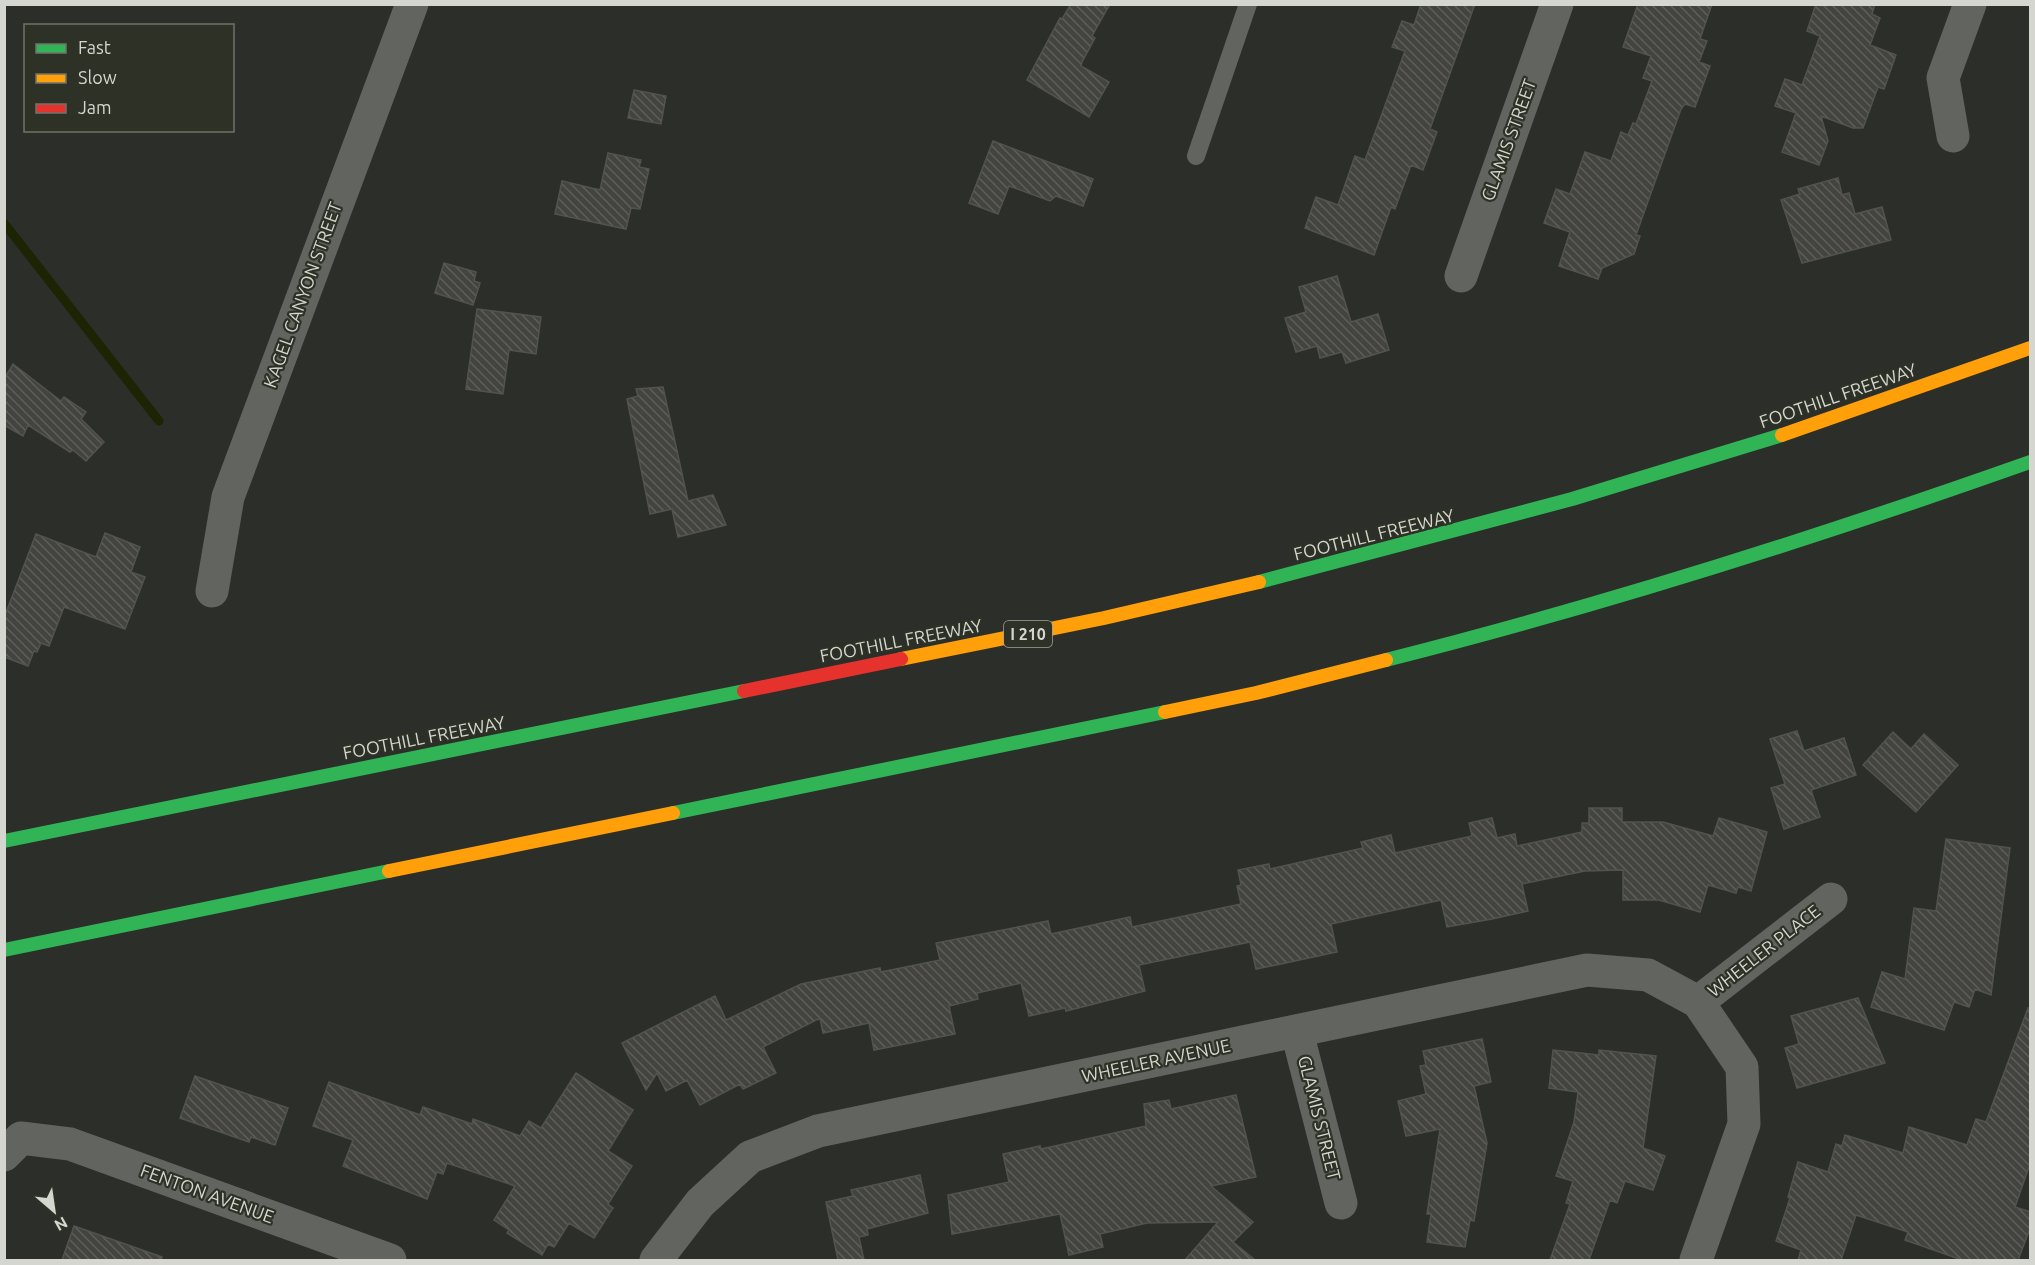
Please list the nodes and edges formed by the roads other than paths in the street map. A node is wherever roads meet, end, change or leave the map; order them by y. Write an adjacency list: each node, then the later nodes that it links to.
1 (412, 4): 10 (street, KAGEL CANYON STREET)
2 (1248, 4): 6 (lane)
3 (1557, 4): 7 (street, GLAMIS STREET)
4 (1970, 4): 5 (street)
5 (1953, 136)
6 (1196, 156)
7 (1461, 276)
8 (2031, 348): 11 (highway, FOOTHILL FREEWAY / I 210)
9 (2031, 462): 13 (highway)
10 (212, 591)
11 (4, 841)
12 (1831, 899): 14 (street, WHEELER PLACE)
13 (4, 950)
14 (1698, 1002): 15 (street, WHEELER AVENUE); 20 (street)
15 (1297, 1032): 17 (street, GLAMIS STREET); 19 (street, WHEELER AVENUE)
16 (13, 1147): 18 (street, FENTON AVENUE)
17 (1341, 1203)
18 (390, 1260)
19 (656, 1260)
20 (1696, 1260)

